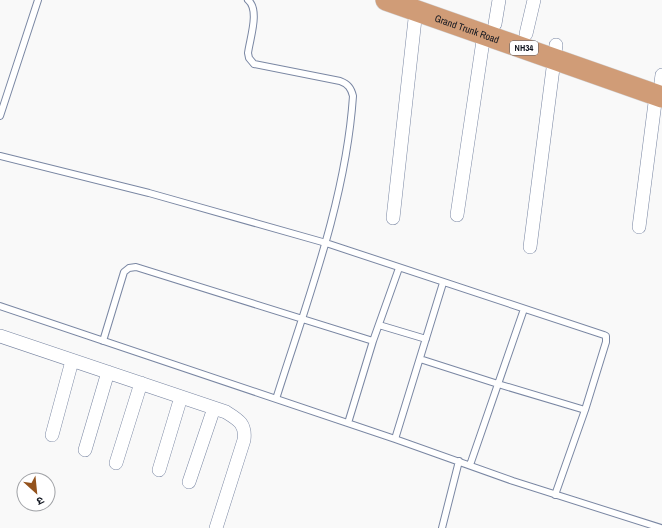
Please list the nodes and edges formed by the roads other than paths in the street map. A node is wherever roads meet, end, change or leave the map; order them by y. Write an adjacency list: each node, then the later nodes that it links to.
1 (38, 0): 11 (lane)
2 (248, 0): 16 (lane)
3 (386, 0): 6 (highway, Grand Trunk Road / NH34)
4 (499, 0): 7 (street)
5 (534, 0): 8 (street)
6 (420, 5): 7 (highway, Grand Trunk Road / NH34); 14 (street)
7 (489, 29): 8 (highway, Grand Trunk Road / NH34); 9 (highway, Grand Trunk Road / NH34); 13 (street)
8 (526, 34): 9 (highway, Grand Trunk Road / NH34)
9 (555, 52): 10 (highway, Grand Trunk Road / NH34); 17 (street)
10 (661, 86): 15 (street)
11 (0, 116)
12 (0, 156): 16 (lane)
13 (457, 215)
14 (393, 218)
15 (639, 226)
16 (326, 243): 18 (lane); 22 (lane)
17 (530, 247)
18 (399, 268): 19 (lane); 23 (lane)
19 (443, 283): 21 (lane); 25 (lane)
20 (0, 306): 26 (lane)
21 (524, 309): 32 (lane); 36 (lane)
22 (302, 318): 26 (lane); 27 (lane); 34 (lane)
23 (379, 325): 25 (lane); 27 (lane)
24 (0, 336): 29 (street)
25 (426, 339): 28 (lane)
26 (103, 341): 34 (lane)
27 (373, 341): 37 (lane)
28 (420, 359): 32 (lane); 39 (lane)
29 (72, 360): 30 (street); 38 (street)
30 (108, 372): 31 (street); 40 (street)
31 (141, 384): 33 (street); 42 (street)
32 (498, 384): 36 (lane); 43 (lane)
33 (181, 397): 35 (street); 44 (street)
34 (276, 399): 37 (lane)
35 (214, 408): 45 (street); 47 (street)
36 (585, 410): 46 (lane)
37 (348, 423): 39 (lane)
38 (52, 435)
39 (396, 439): 41 (lane)
40 (85, 450)
41 (459, 461): 43 (lane); 48 (lane)
42 (116, 463)
43 (470, 465): 46 (lane)
44 (159, 470)
45 (189, 482)
46 (556, 494): 49 (lane)
47 (216, 528)
48 (442, 528)
49 (661, 528)

